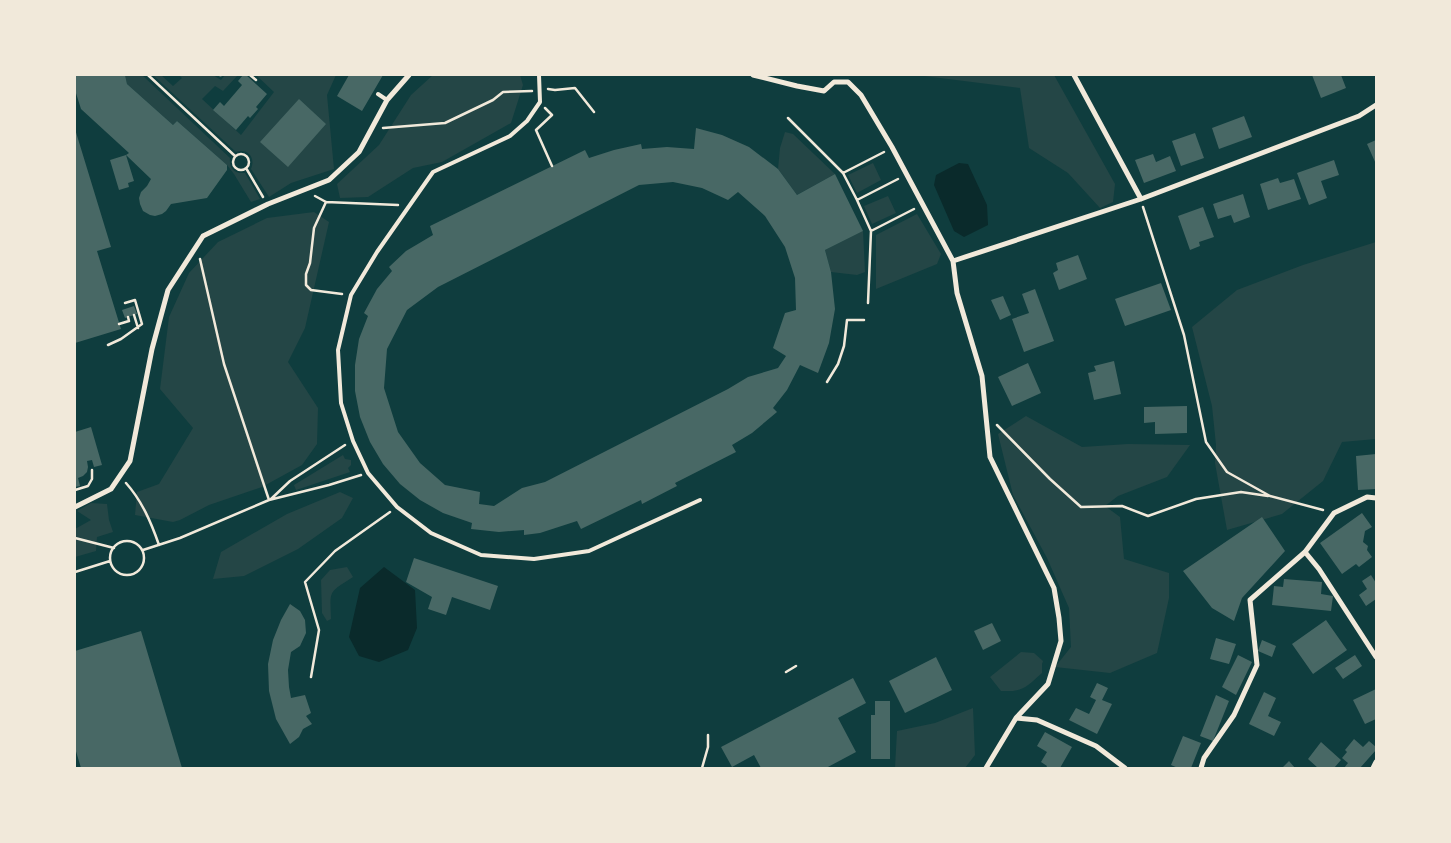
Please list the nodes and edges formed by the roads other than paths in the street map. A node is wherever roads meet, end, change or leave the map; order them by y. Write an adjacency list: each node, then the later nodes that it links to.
1 (400, 75): 7 (lane)
2 (409, 75): 7 (street)
3 (539, 75): 15 (lane)
4 (753, 75): 8 (street)
5 (834, 75): 8 (street)
6 (1074, 75): 12 (street)
7 (405, 80): 10 (street)
8 (834, 82): 13 (street)
9 (378, 94): 10 (lane)
10 (387, 100): 16 (street)
11 (1376, 105): 12 (street)
12 (1140, 199): 13 (street)
13 (953, 261): 19 (street)
14 (1376, 498): 17 (street)
15 (700, 500)
16 (75, 507)
17 (1305, 552): 18 (street); 23 (street)
18 (1376, 657)
19 (1016, 718): 21 (street); 22 (street)
20 (1376, 762): 24 (street)
21 (986, 768)
22 (1125, 768)
23 (1201, 768)
24 (1373, 768)

